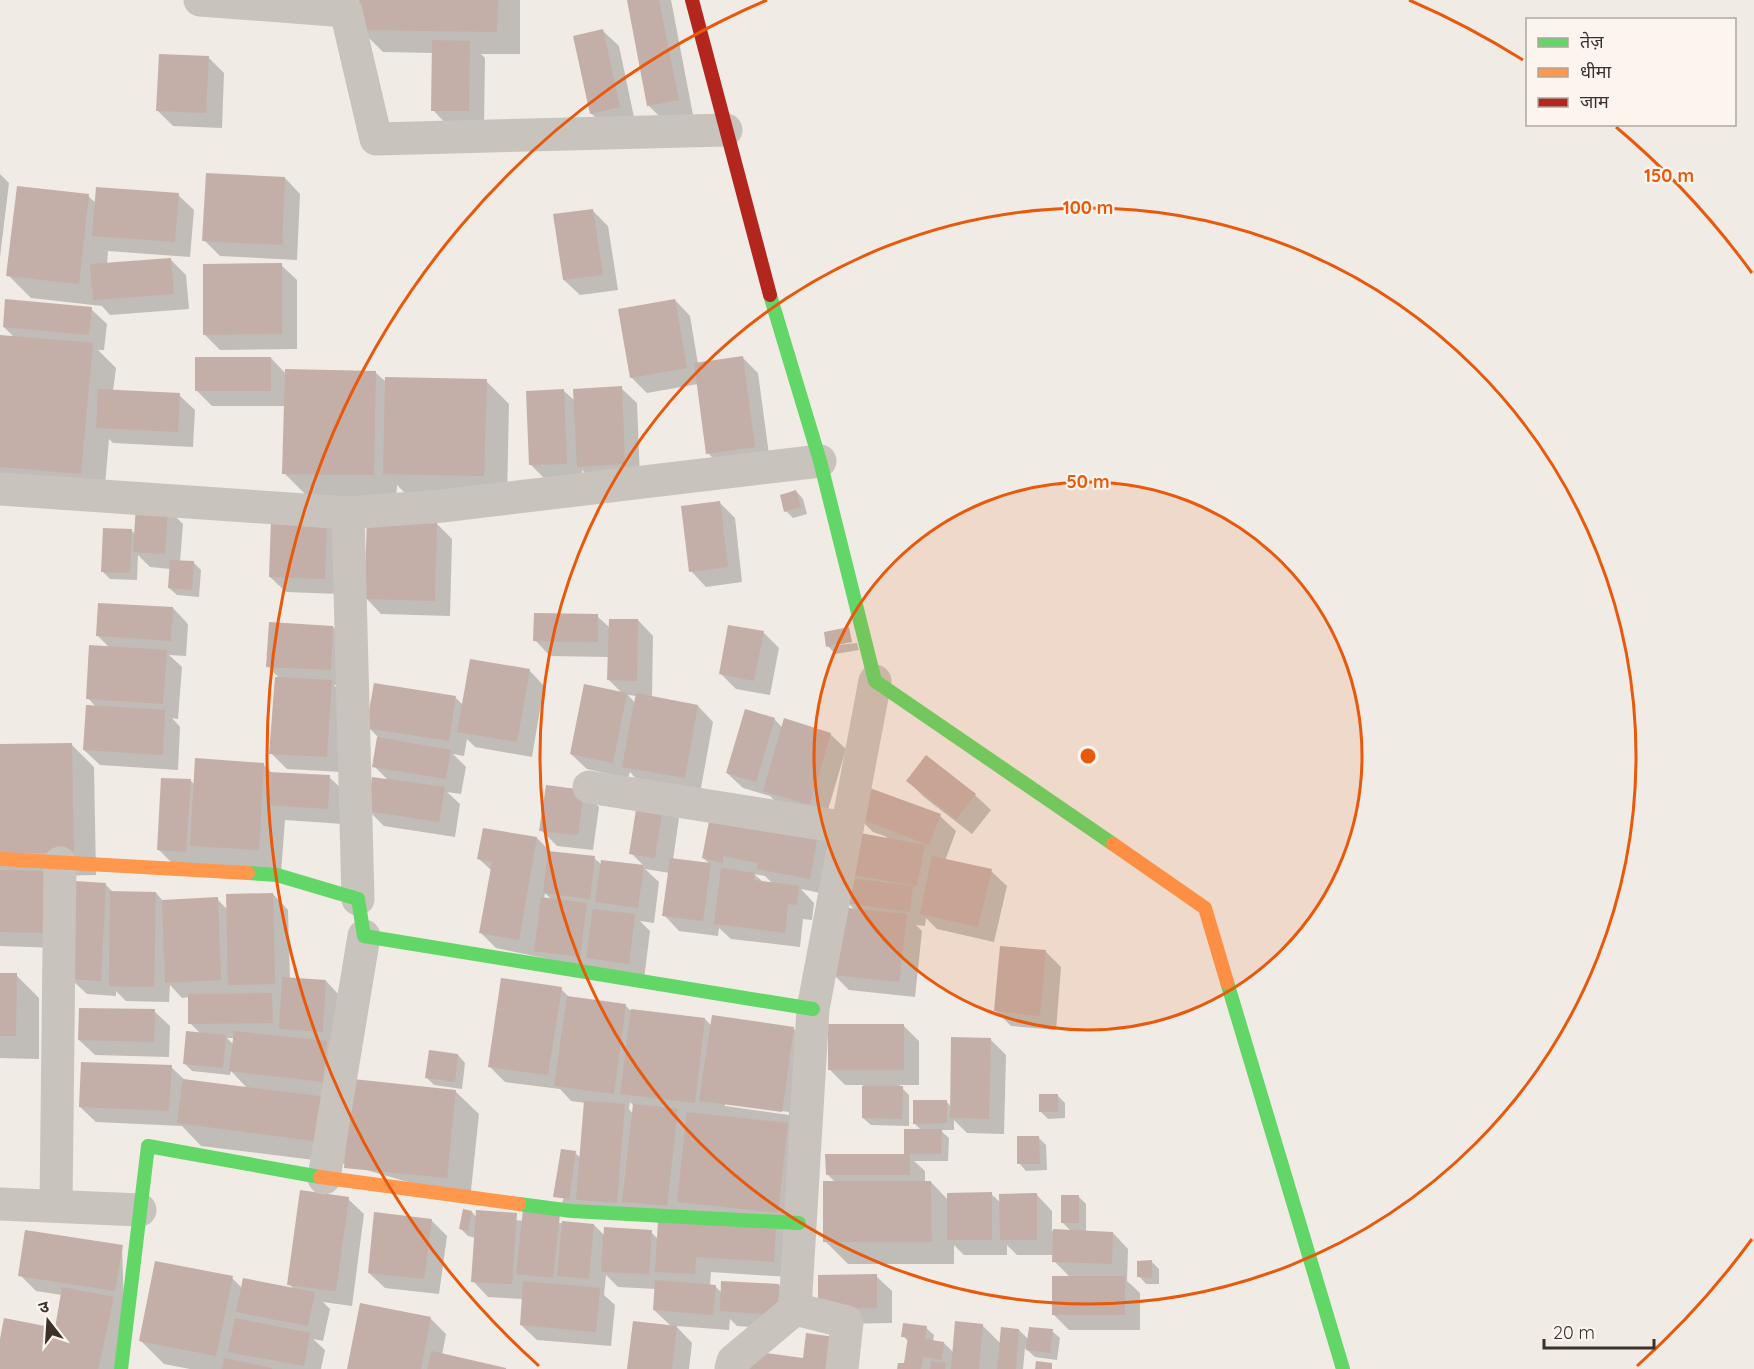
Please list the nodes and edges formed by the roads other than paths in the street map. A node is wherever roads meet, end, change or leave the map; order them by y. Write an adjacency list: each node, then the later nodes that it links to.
1 (200, 0): 3 (street)
2 (692, 0): 3 (street)
3 (726, 130): 4 (street)
4 (820, 461): 6 (street); 7 (street)
5 (0, 489): 6 (street)
6 (348, 513): 12 (street)
7 (875, 681): 9 (street); 24 (street)
8 (589, 787): 9 (street)
9 (847, 828): 14 (street)
10 (0, 859): 11 (street)
11 (60, 863): 12 (street); 17 (street)
12 (358, 899): 13 (street)
13 (364, 936): 14 (street); 15 (street)
14 (813, 1009): 19 (street)
15 (324, 1178): 18 (street); 19 (street)
16 (0, 1204): 17 (street)
17 (56, 1206): 18 (street)
18 (140, 1210): 21 (street)
19 (799, 1223): 20 (street)
20 (795, 1309): 22 (street); 23 (street)
21 (121, 1369)
22 (731, 1369)
23 (842, 1369)
24 (1343, 1369)

